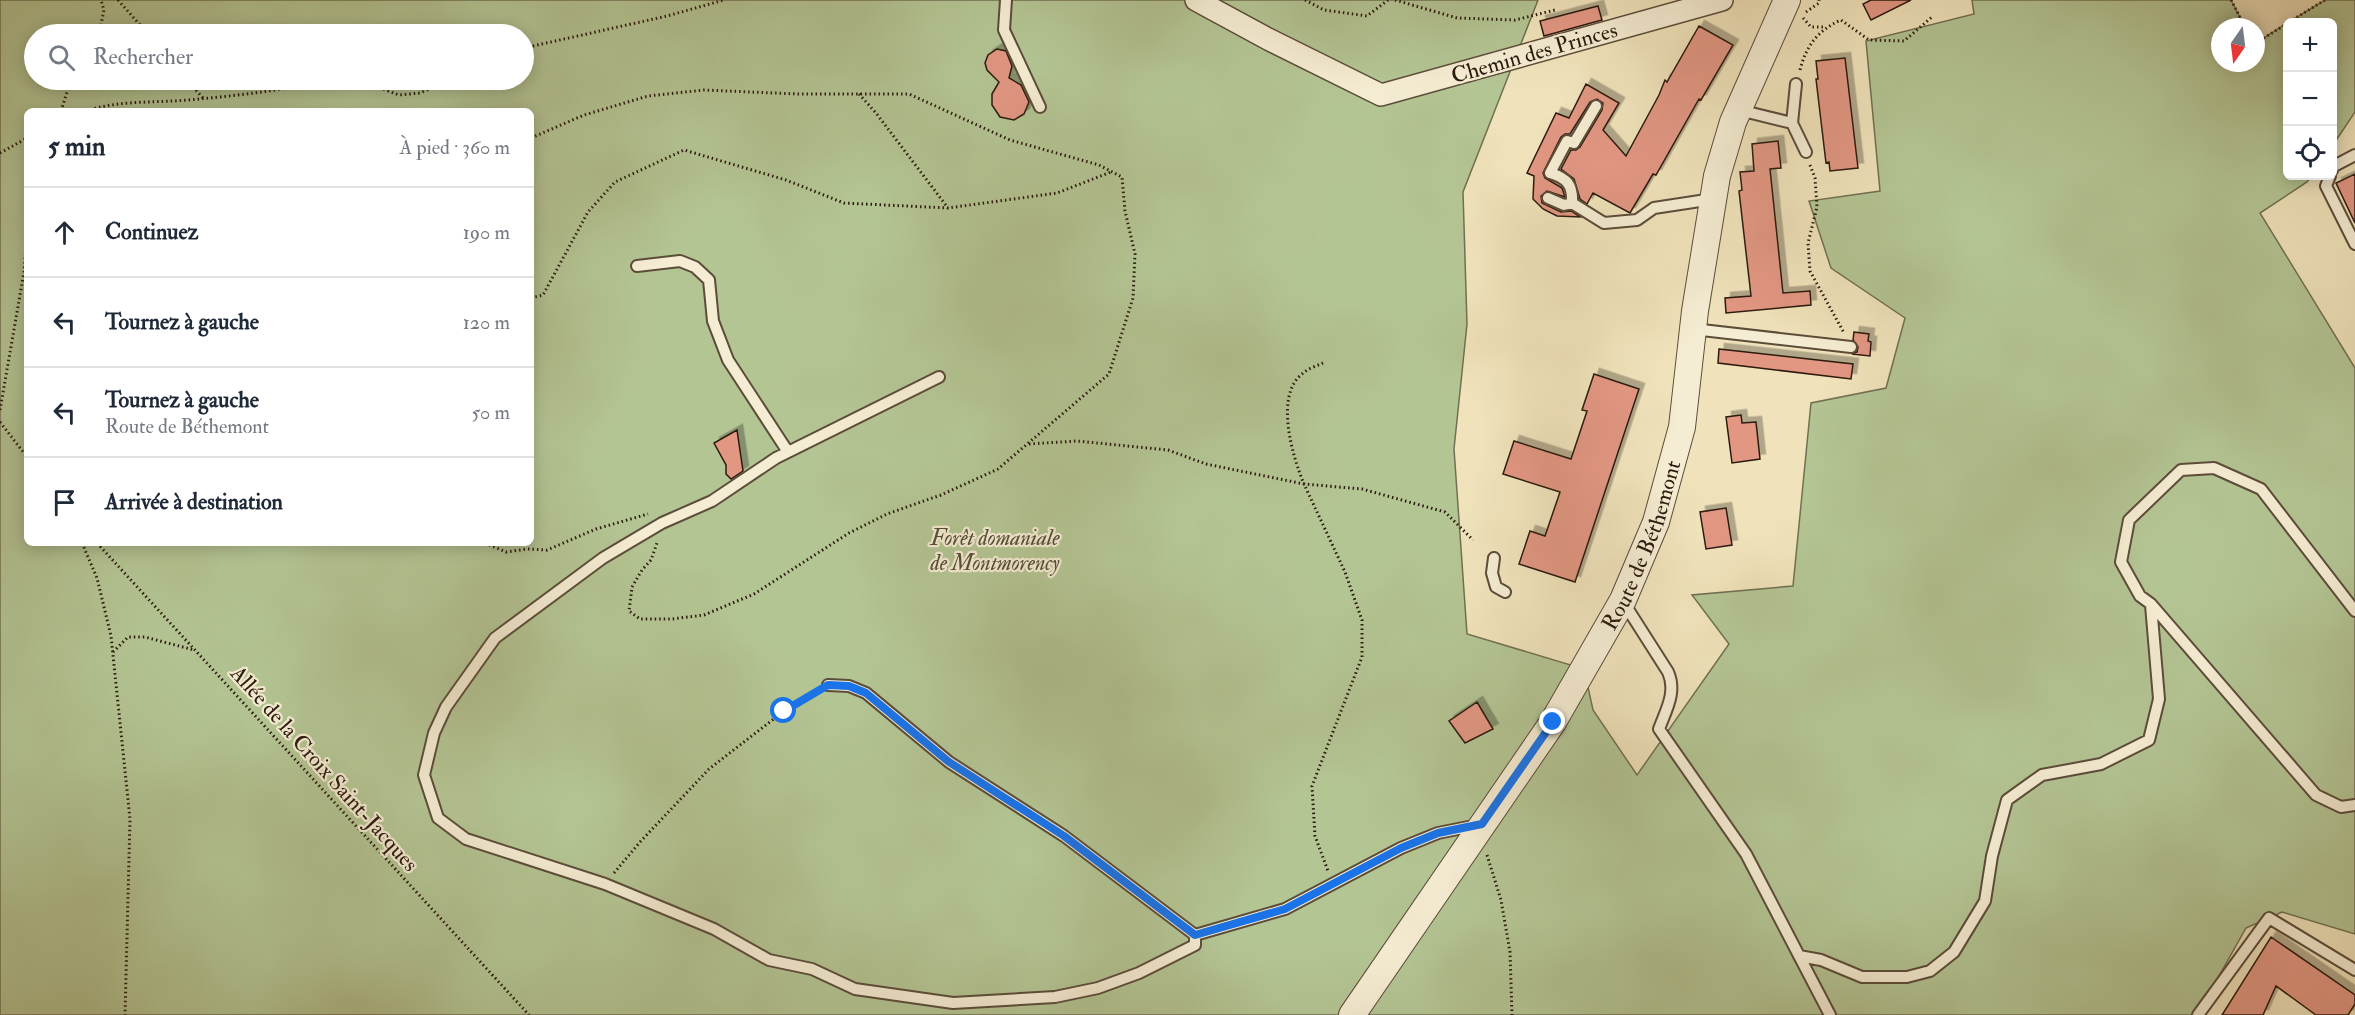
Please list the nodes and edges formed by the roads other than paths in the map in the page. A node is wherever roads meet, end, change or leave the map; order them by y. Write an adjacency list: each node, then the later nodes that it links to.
1 (1006, 0): 7 (lane)
2 (1196, 0): 3 (street, Chemin des Princes)
3 (1722, 0)
4 (1789, 5): 8 (street, Route de Béthemont)
5 (1797, 84): 9 (lane)
6 (1596, 106): 16 (lane)
7 (1040, 107)
8 (1739, 110): 9 (lane); 15 (street, Route de Béthemont)
9 (1792, 123): 10 (lane)
10 (1806, 152)
11 (2355, 155): 12 (lane)
12 (2337, 164)
13 (2328, 180): 17 (lane)
14 (1548, 198): 16 (lane)
15 (1713, 199): 16 (lane); 19 (street, Route de Béthemont)
16 (1572, 203)
17 (2355, 244)
18 (637, 266): 22 (lane)
19 (1693, 329): 20 (lane); 25 (street, Route de Béthemont)
20 (1851, 347)
21 (939, 377): 22 (lane)
22 (788, 452): 31 (lane)
23 (1494, 558): 24 (lane)
24 (1505, 592)
25 (1623, 600): 30 (street, Route de Béthemont); 32 (lane)
26 (2151, 604): 27 (lane); 29 (lane); 32 (lane)
27 (2354, 608)
28 (828, 685): 31 (lane)
29 (2355, 805)
30 (1479, 828): 31 (lane); 34 (street, Route de Béthemont)
31 (1195, 935)
32 (1799, 956): 35 (lane)
33 (2355, 970): 36 (lane)
34 (1352, 1015)
35 (1830, 1015)
36 (2198, 1015)

